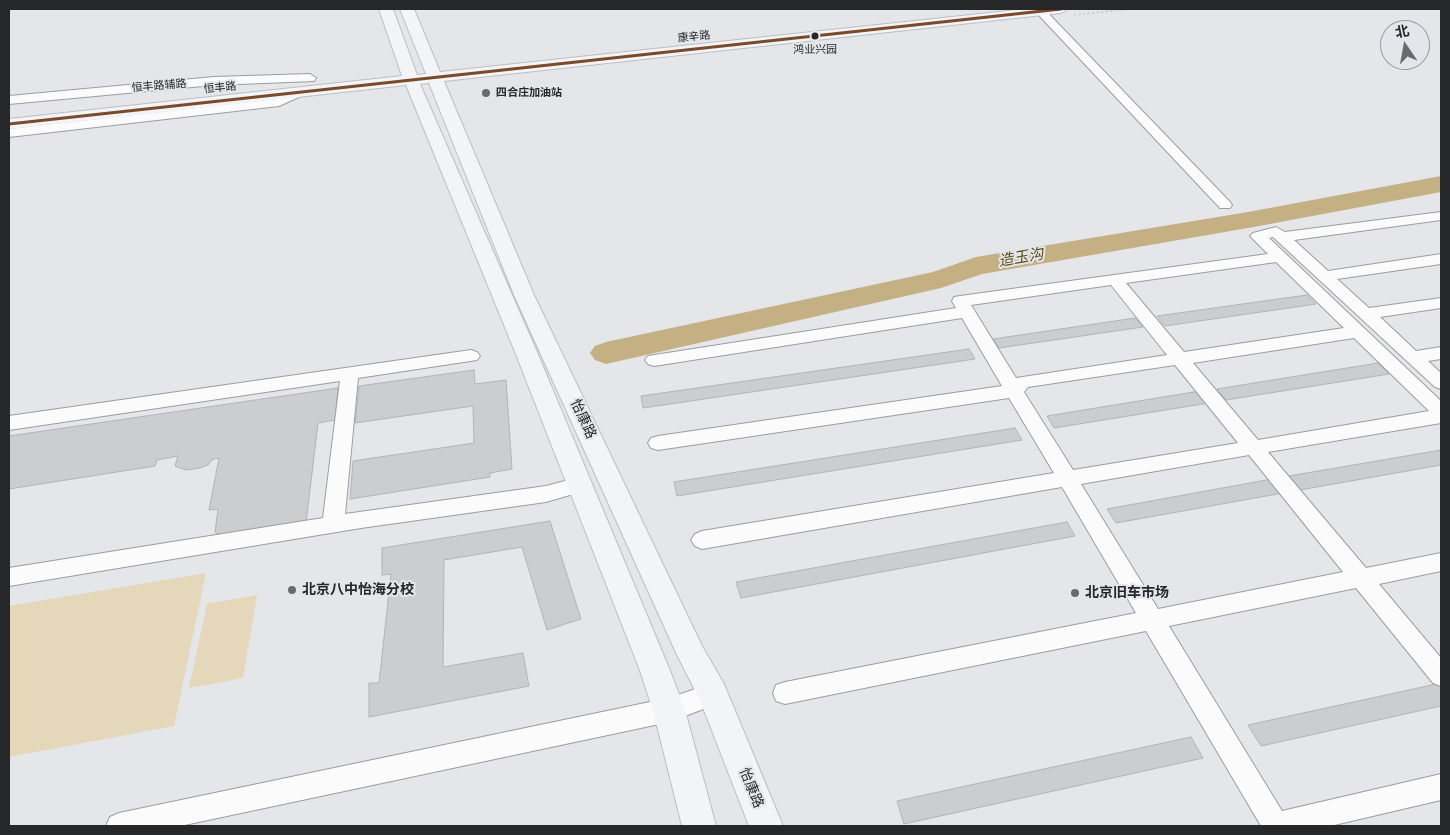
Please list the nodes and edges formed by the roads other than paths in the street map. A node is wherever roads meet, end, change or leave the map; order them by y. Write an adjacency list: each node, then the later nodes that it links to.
1 (386, 9): 7 (main road, 怡康路)
2 (407, 9): 6 (main road, 怡康路)
3 (957, 9): 6 (main road, 康辛路)
4 (1062, 9): 5 (main road, 康辛路)
5 (1042, 12): 6 (main road, 康辛路); 14 (street)
6 (433, 71): 7 (main road, 恒丰路); 48 (main road, 怡康路)
7 (409, 74): 8 (main road, 恒丰路); 9 (main road, 恒丰路); 39 (main road, 怡康路)
8 (310, 78): 10 (street, 恒丰路辅路); 11 (main road, 恒丰路)
9 (298, 93): 12 (main road, 恒丰路); 13 (street)
10 (9, 100)
11 (9, 110)
12 (9, 124)
13 (9, 133)
14 (1225, 205)
15 (1439, 218): 16 (street)
16 (1282, 237): 17 (street); 19 (street)
17 (1280, 257): 20 (street); 24 (street)
18 (1441, 259): 19 (street)
19 (1325, 276): 23 (street)
20 (1115, 280): 22 (street); 28 (street)
21 (1441, 303): 23 (street)
22 (967, 312): 29 (street); 32 (street)
23 (1366, 314): 27 (street)
24 (1358, 332): 28 (street); 33 (street)
25 (1441, 353): 27 (street)
26 (471, 356): 30 (street)
27 (1413, 357): 31 (street)
28 (1180, 359): 32 (street); 37 (street)
29 (654, 360)
30 (350, 373): 35 (street); 40 (street)
31 (1441, 383)
32 (1014, 391): 36 (street); 38 (street)
33 (1441, 412)
34 (1441, 416): 37 (street)
35 (9, 423)
36 (658, 444)
37 (1253, 447): 38 (street); 44 (street)
38 (1067, 479): 41 (street); 45 (street)
39 (580, 485): 40 (street); 49 (main road, 怡康路)
40 (333, 525): 43 (street)
41 (702, 540)
42 (1441, 562): 44 (street)
43 (9, 577)
44 (1361, 578): 45 (street); 46 (street)
45 (1151, 620): 47 (street); 54 (street)
46 (1441, 675)
47 (785, 693)
48 (713, 694): 49 (street); 53 (main road, 怡康路)
49 (669, 710): 51 (street); 52 (main road, 怡康路)
50 (1441, 787): 54 (street)
51 (119, 826)
52 (699, 826)
53 (766, 826)
54 (1275, 826)

